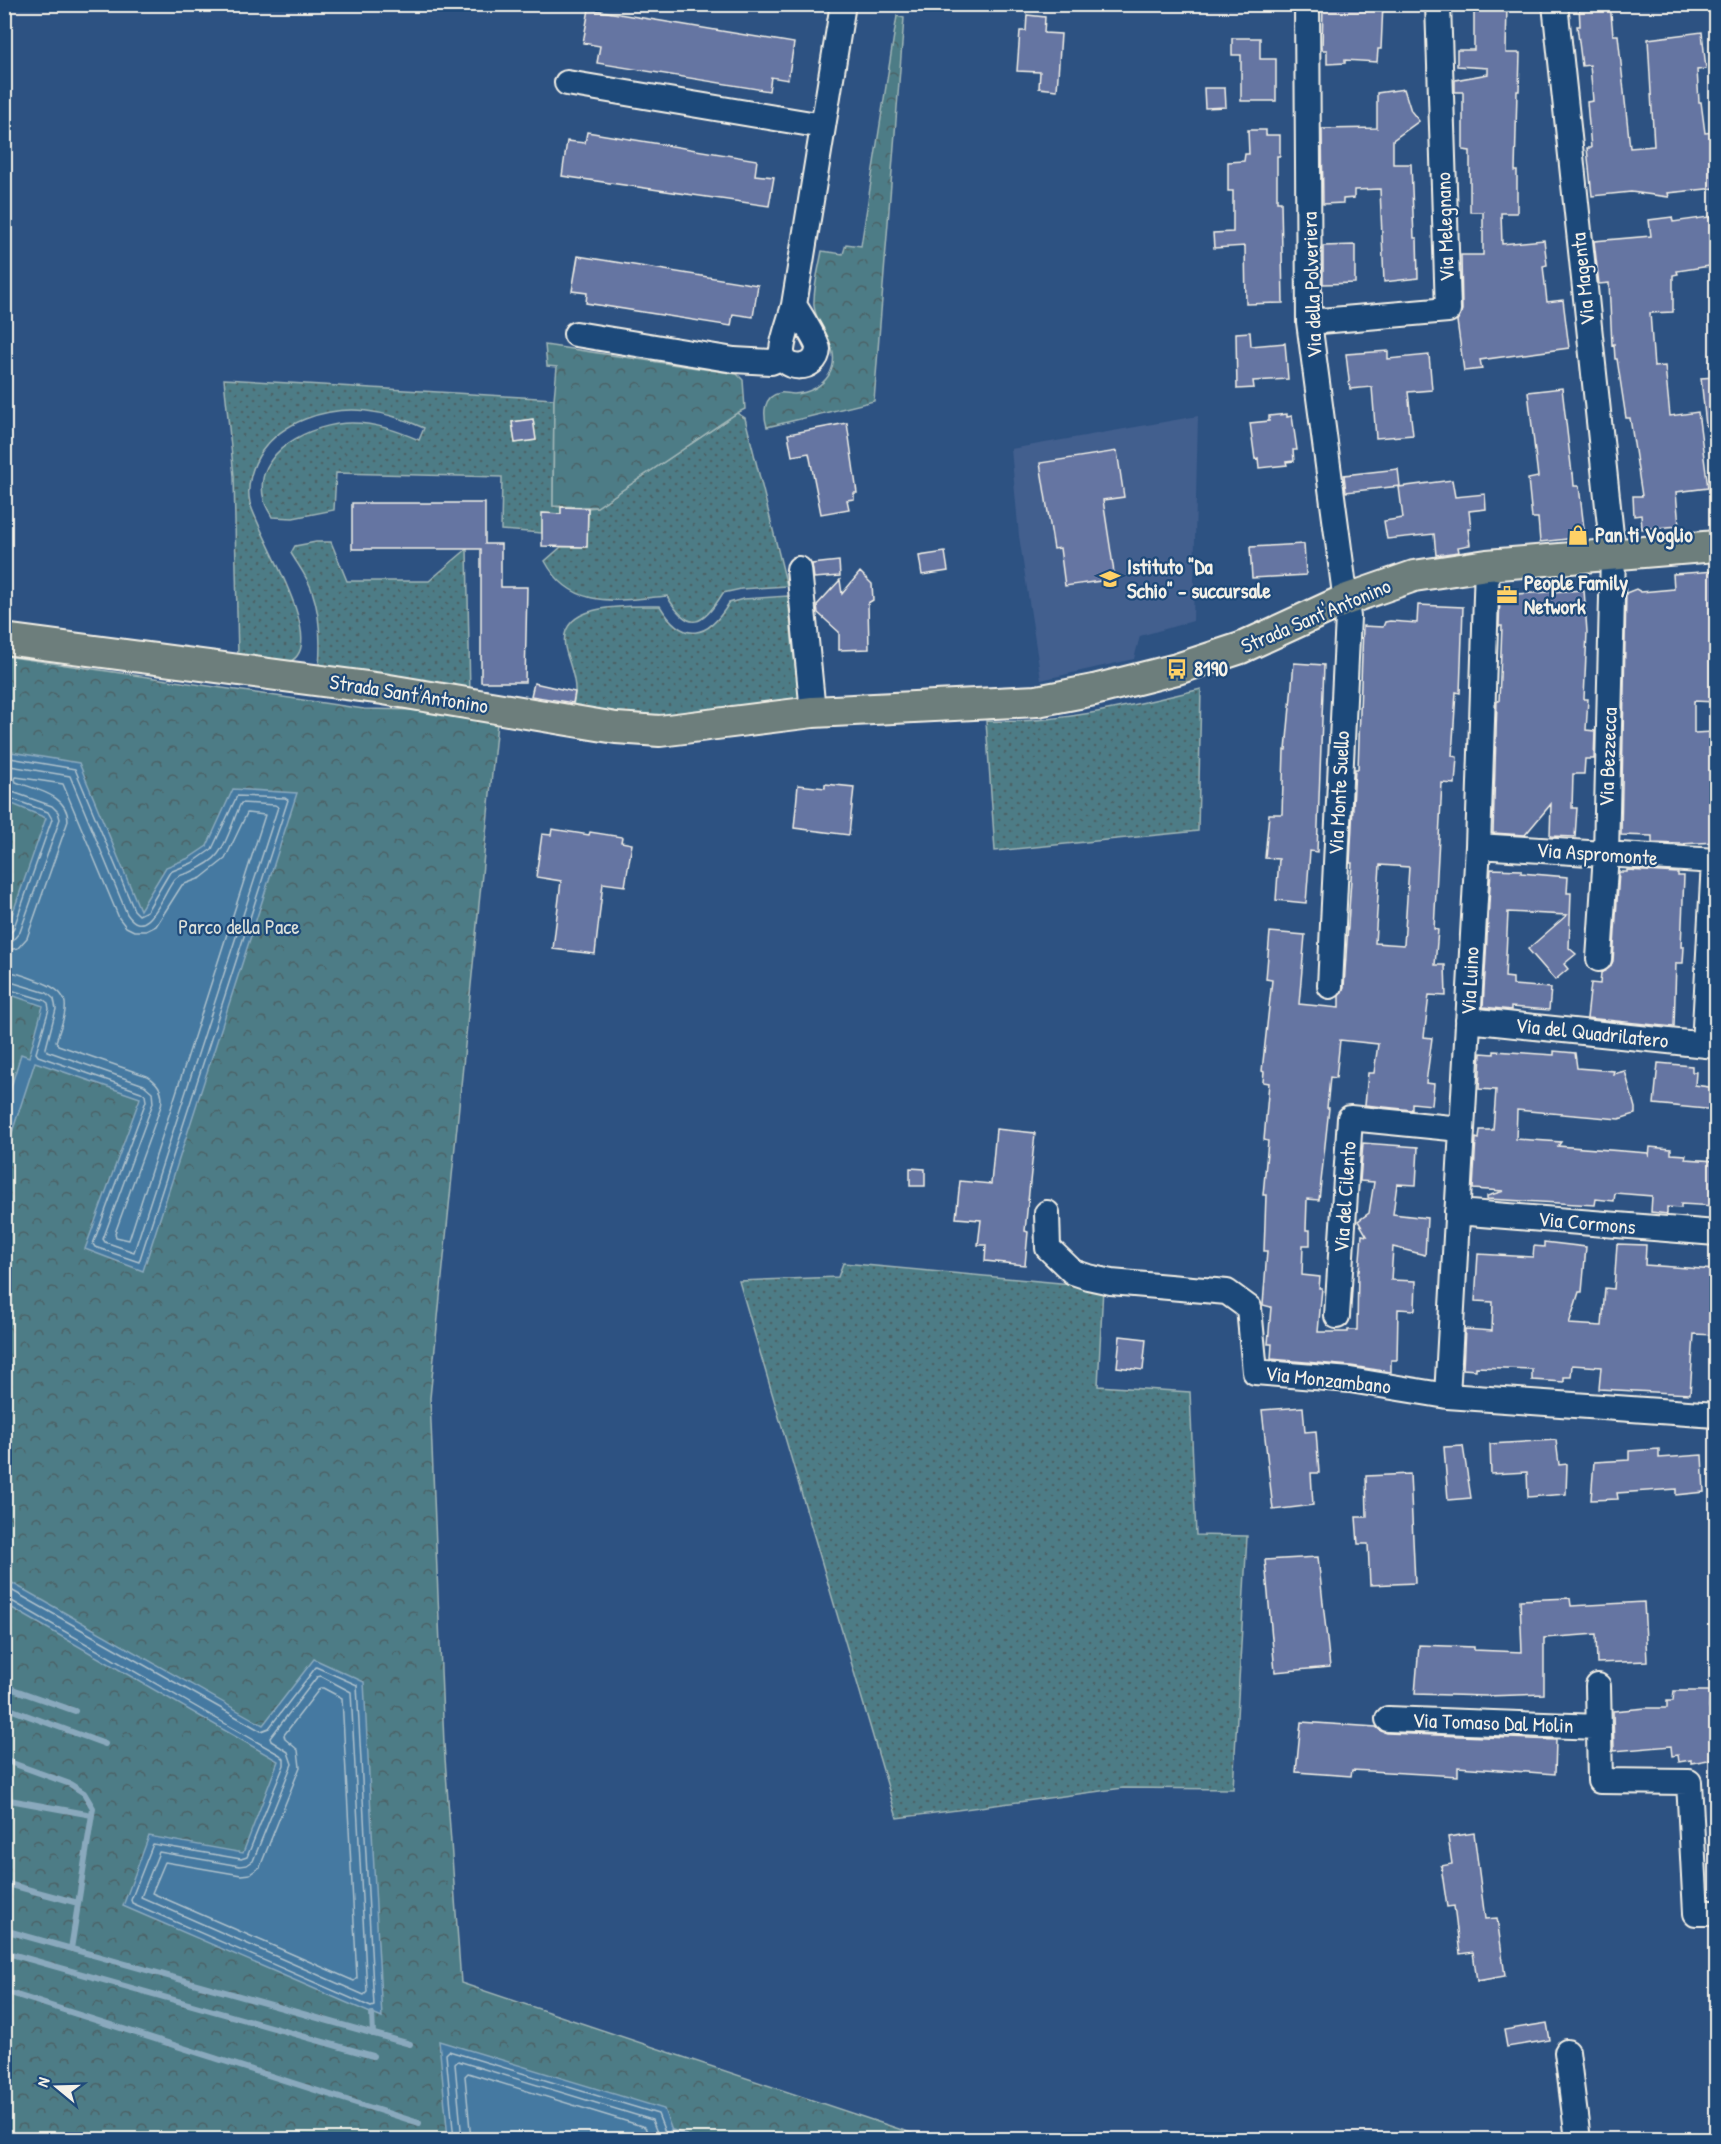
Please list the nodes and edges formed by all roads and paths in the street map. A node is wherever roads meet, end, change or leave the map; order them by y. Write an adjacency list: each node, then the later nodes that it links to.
1 (843, 4): 6 (street)
2 (1307, 4): 8 (street, Via della Polveriera)
3 (1438, 4): 8 (street, Via Melegnano)
4 (1555, 4): 12 (street, Via Magenta)
5 (567, 83): 6 (street)
6 (823, 126): 7 (street)
7 (794, 305): 10 (street); 10 (street)
8 (1309, 322): 15 (street, Via della Polveriera)
9 (576, 334): 10 (street)
10 (783, 357)
11 (1716, 546): 12 (main road, Strada Sant'Antonino)
12 (1613, 554): 13 (main road, Strada Sant'Antonino); 19 (street, Via Bezzecca)
13 (1487, 565): 15 (main road, Strada Sant'Antonino); 18 (street, Via Luino)
14 (799, 569): 17 (street)
15 (1345, 600): 17 (main road, Strada Sant'Antonino); 22 (street, Via Monte Suello)
16 (4, 639): 17 (main road, Strada Sant'Antonino)
17 (813, 712)
18 (1478, 846): 19 (street, Via Aspromonte); 23 (street, Via Luino)
19 (1606, 854): 20 (street, Via Aspromonte); 21 (street, Via Bezzecca)
20 (1715, 862): 24 (street)
21 (1599, 959)
22 (1330, 986)
23 (1468, 1020): 24 (street, Via del Quadrilatero); 25 (street, Via Luino)
24 (1710, 1045)
25 (1461, 1129): 26 (street, Via Luino); 29 (street, Via del Cilento)
26 (1457, 1212): 28 (street, Via Cormons); 30 (street, Via Luino)
27 (1047, 1214): 30 (street, Via Monzambano)
28 (1716, 1233)
29 (1337, 1316)
30 (1447, 1396): 31 (street, Via Monzambano)
31 (1716, 1415)
32 (1598, 1686): 34 (street, Via Tomaso Dal Molin)
33 (1388, 1719): 34 (street, Via Tomaso Dal Molin)
34 (1599, 1726): 35 (street, Via Tomaso Dal Molin)
35 (1716, 1913)
36 (1567, 2052): 37 (street)
37 (1578, 2139)

